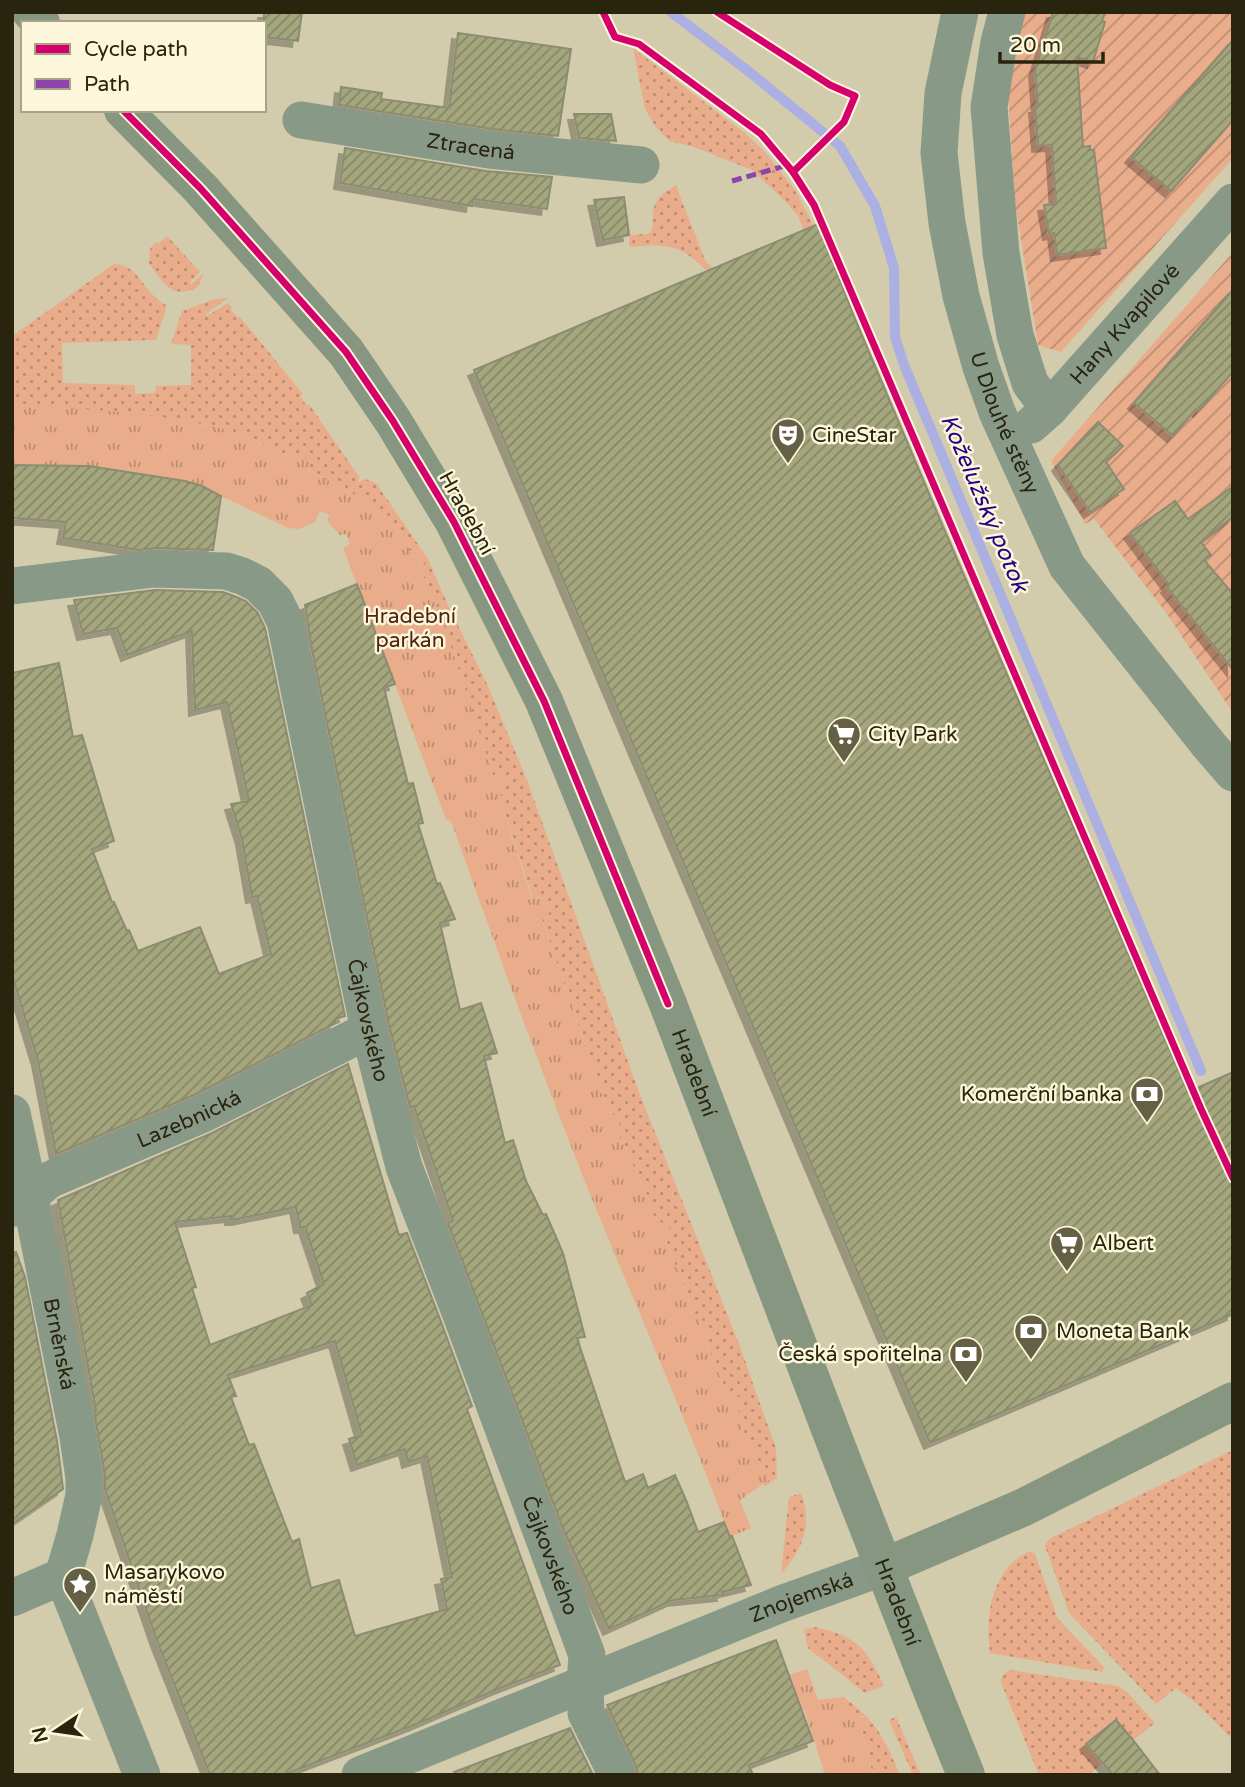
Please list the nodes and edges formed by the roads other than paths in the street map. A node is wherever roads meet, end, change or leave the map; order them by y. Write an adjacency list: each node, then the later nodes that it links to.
1 (960, 12): 8 (street, U Dlouhé stěny)
2 (1007, 12): 7 (street, U Dlouhé stěny)
3 (125, 112): 15 (main road, Hradební)
4 (301, 120): 5 (street, Ztracená)
5 (641, 165)
6 (1233, 202): 7 (street, Hany Kvapilové)
7 (1049, 409): 8 (street, Hany Kvapilové)
8 (1012, 442): 10 (street, U Dlouhé stěny)
9 (12, 586): 11 (street, Čajkovského)
10 (1233, 773)
11 (369, 1030): 13 (street, Lazebnická); 18 (street, Čajkovského)
12 (12, 1114): 13 (street, Brněnská)
13 (21, 1203): 16 (street, Brněnská)
14 (1233, 1401): 15 (main road, Znojemská)
15 (884, 1567): 18 (street, Znojemská); 22 (main road, Hradební)
16 (64, 1576): 17 (street); 19 (street)
17 (12, 1598)
18 (585, 1684): 20 (street, Znojemská); 21 (street, Čajkovského)
19 (142, 1775)
20 (360, 1775)
21 (617, 1775)
22 (966, 1775)

